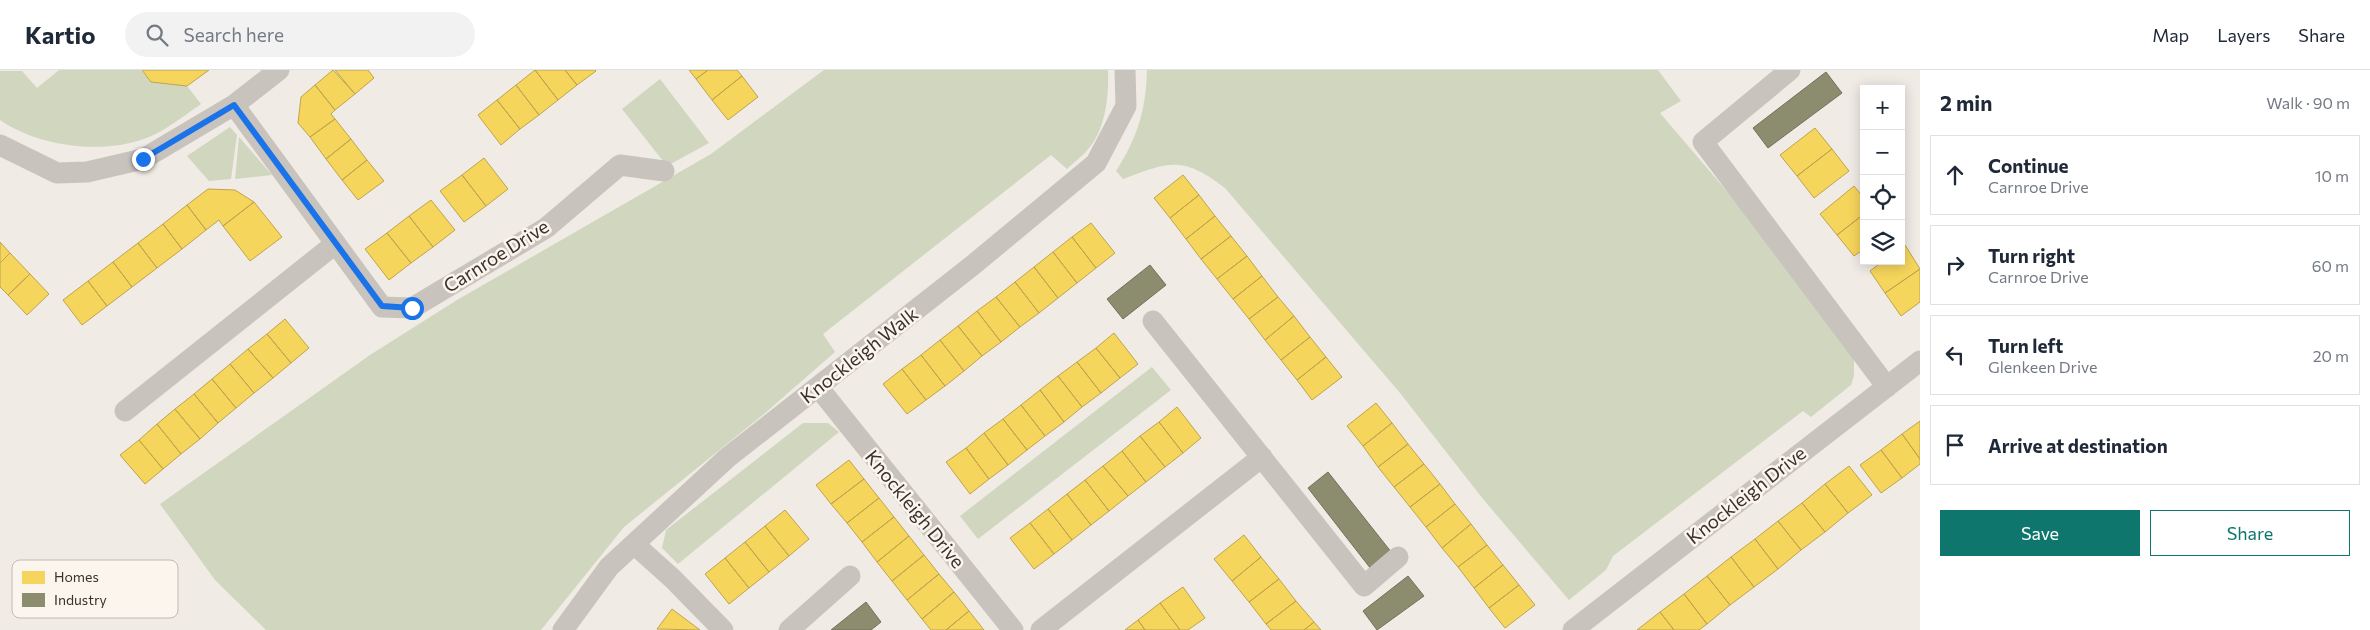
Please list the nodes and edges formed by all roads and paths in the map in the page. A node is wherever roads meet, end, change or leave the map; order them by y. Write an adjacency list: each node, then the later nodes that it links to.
1 (279, 70): 4 (street)
2 (1125, 70): 10 (street, Knockleigh Walk)
3 (1790, 70): 11 (street)
4 (234, 105): 5 (street); 7 (street, Carnroe Drive)
5 (0, 145)
6 (664, 171): 7 (street, Carnroe Drive)
7 (335, 244): 12 (street)
8 (1153, 321): 13 (street)
9 (1920, 361): 11 (street, Knockleigh Drive)
10 (818, 386): 14 (street, Knockleigh Walk); 20 (street, Knockleigh Drive)
11 (1887, 386): 22 (street, Knockleigh Drive)
12 (125, 411)
13 (1262, 457): 15 (street); 21 (street)
14 (634, 544): 17 (street, Knockleigh Walk); 18 (street)
15 (1398, 558)
16 (850, 576): 19 (street)
17 (563, 630)
18 (723, 630)
19 (789, 630)
20 (1013, 630)
21 (1041, 630)
22 (1574, 630)

